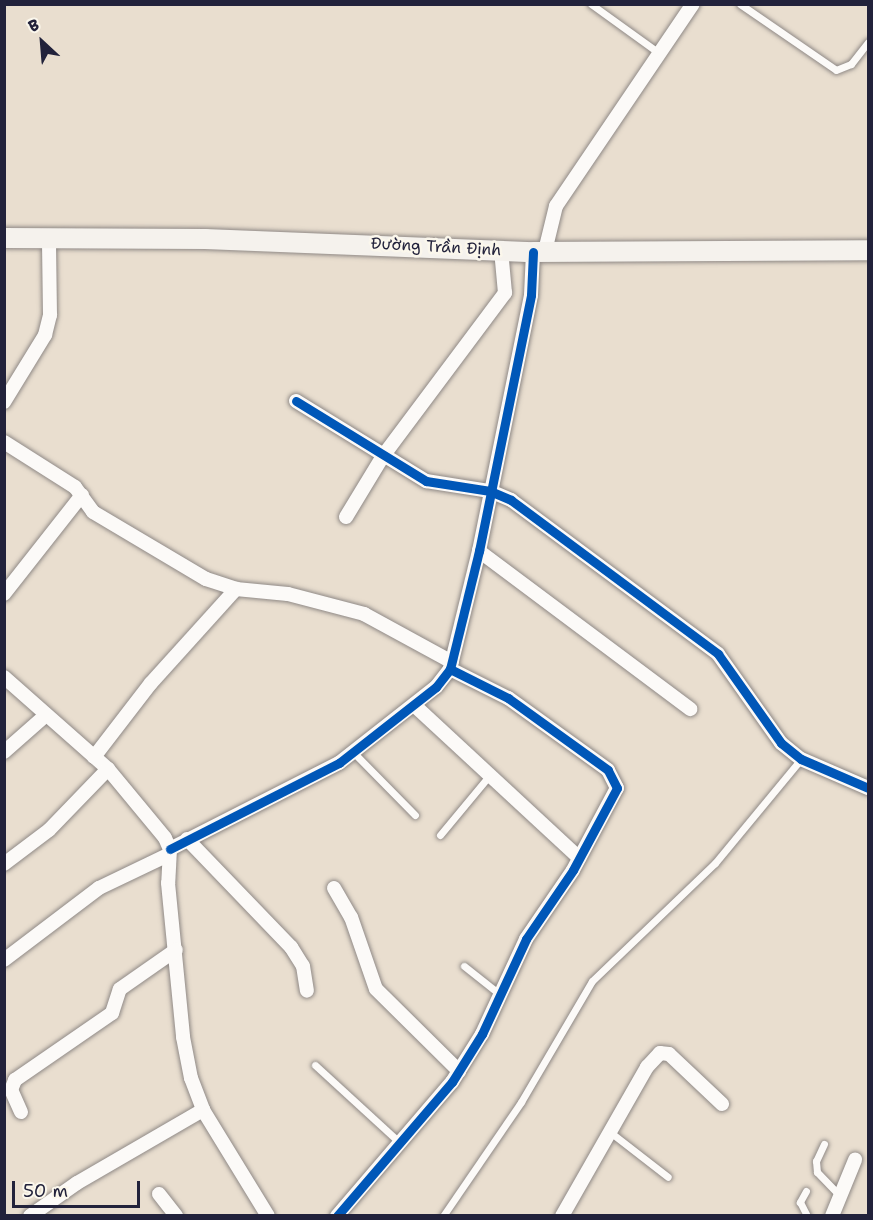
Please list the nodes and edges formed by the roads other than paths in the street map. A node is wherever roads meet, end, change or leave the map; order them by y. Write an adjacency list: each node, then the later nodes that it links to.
1 (591, 4): 5 (lane)
2 (693, 4): 5 (street)
3 (740, 4): 4 (lane)
4 (868, 42)
5 (659, 53): 10 (street)
6 (4, 238): 7 (main road, Đường Trần Định)
7 (49, 239): 8 (main road, Đường Trần Định); 12 (street)
8 (501, 250): 10 (main road, Đường Trần Định); 14 (street)
9 (868, 250): 10 (main road, Đường Trần Định)
10 (539, 252): 15 (street)
11 (296, 401): 14 (street)
12 (4, 402)
13 (4, 442): 16 (street)
14 (383, 456): 15 (street); 17 (street)
15 (490, 491): 18 (street); 29 (street)
16 (82, 495): 19 (street); 20 (street)
17 (346, 517)
18 (479, 551): 21 (street); 24 (street)
19 (236, 589): 21 (street); 28 (street)
20 (4, 594)
21 (451, 665): 23 (street); 37 (street)
22 (4, 677): 25 (street)
23 (414, 705): 27 (street); 31 (street)
24 (690, 709)
25 (46, 715): 26 (street); 28 (street)
26 (4, 752)
27 (354, 753): 33 (lane); 35 (street)
28 (94, 757): 30 (street)
29 (801, 759): 32 (street); 63 (lane)
30 (108, 769): 36 (street); 38 (street)
31 (489, 776): 34 (lane); 37 (street)
32 (868, 788)
33 (415, 816)
34 (440, 835)
35 (187, 839): 36 (street); 43 (street)
36 (169, 852): 40 (street); 41 (street)
37 (579, 858): 44 (street)
38 (4, 864)
39 (334, 888): 46 (street)
40 (176, 950): 48 (street); 49 (street)
41 (4, 960)
42 (464, 966): 44 (lane)
43 (307, 991)
44 (502, 996): 46 (street)
45 (315, 1065): 51 (lane)
46 (459, 1071): 51 (street)
47 (722, 1104): 50 (street)
48 (203, 1110): 58 (street); 59 (street)
49 (21, 1112)
50 (610, 1132): 54 (lane); 64 (street)
51 (399, 1142): 62 (street)
52 (824, 1144): 57 (lane)
53 (855, 1160): 57 (street)
54 (669, 1177)
55 (806, 1191): 65 (lane)
56 (159, 1194): 60 (street)
57 (840, 1196): 66 (street)
58 (265, 1211): 61 (street)
59 (30, 1215)
60 (176, 1215)
61 (250, 1215)
62 (337, 1215)
63 (443, 1215)
64 (562, 1215)
65 (807, 1215)
66 (832, 1215)

